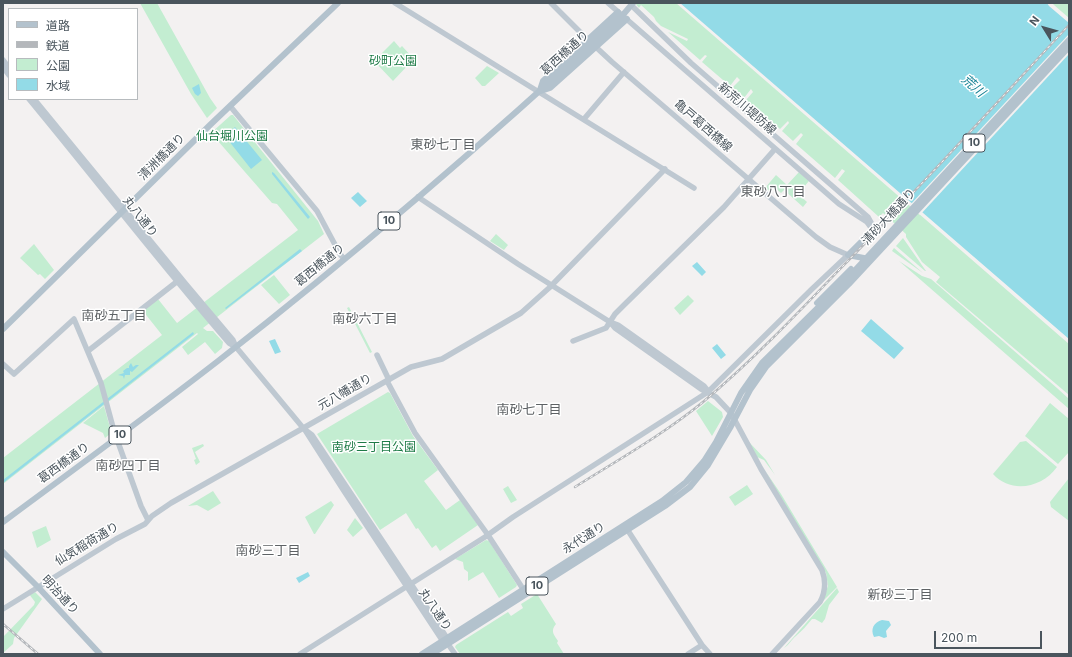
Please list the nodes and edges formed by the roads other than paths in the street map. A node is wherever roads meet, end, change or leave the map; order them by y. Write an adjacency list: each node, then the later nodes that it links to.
1 (338, 3): 16 (main road, 清洲橋通り)
2 (395, 3): 13 (street)
3 (552, 3): 8 (street, 亀戸葛西橋線)
4 (608, 3): 6 (street, 新荒川堤防線)
5 (631, 6): 13 (main road, 葛西橋通り / 10); 24 (street, 新荒川堤防線)
6 (618, 12): 7 (street, 新荒川堤防線); 8 (main road, 10)
7 (627, 19): 10 (main road, 10); 18 (street, 新荒川堤防線)
8 (588, 40): 10 (street, 亀戸葛西橋線); 13 (main road, 10)
9 (1069, 40): 31 (main road, 清砂大橋通り / 10)
10 (596, 47): 12 (street, 亀戸葛西橋線); 13 (main road, 10)
11 (1069, 47): 31 (main road, 清砂大橋通り / 10)
12 (624, 72): 17 (street); 20 (street, 亀戸葛西橋線)
13 (539, 91): 17 (street); 22 (main road, 葛西橋通り / 10)
14 (30, 100): 23 (street, 丸八通り)
15 (35, 100): 23 (street, 丸八通り)
16 (230, 106): 23 (main road, 清洲橋通り); 27 (street)
17 (584, 119): 19 (street)
18 (775, 149): 20 (street); 24 (street, 新荒川堤防線)
19 (665, 169): 21 (street); 29 (street, 元八幡通り)
20 (749, 179): 25 (street, 亀戸葛西橋線); 30 (street)
21 (694, 188)
22 (418, 197): 27 (main road, 葛西橋通り / 10); 29 (street)
23 (124, 211): 28 (street, 丸八通り); 32 (main road, 清洲橋通り)
24 (872, 231): 25 (main road)
25 (848, 255): 26 (main road); 40 (street)
26 (863, 257): 36 (main road); 36 (main road)
27 (344, 259): 34 (main road, 葛西橋通り / 10)
28 (179, 280): 34 (street, 丸八通り); 35 (street)
29 (552, 285): 30 (street); 39 (street, 元八幡通り)
30 (610, 322): 33 (street); 40 (street)
31 (805, 323): 36 (main road, 清砂大橋通り / 10)
32 (3, 329)
33 (573, 341)
34 (236, 347): 43 (street, 丸八通り); 44 (main road, 葛西橋通り / 10)
35 (88, 351): 38 (street); 44 (street)
36 (775, 352): 41 (main road, 清砂大橋通り / 10); 42 (main road, 清砂大橋通り / 10)
37 (377, 355): 39 (street)
38 (3, 364)
39 (388, 380): 43 (street, 元八幡通り); 48 (street)
40 (708, 392): 41 (street); 48 (street)
41 (731, 413): 42 (street); 47 (main road, 永代通り / 10)
42 (735, 420): 47 (main road, 永代通り / 10); 63 (street)
43 (304, 428): 45 (street, 元八幡通り); 50 (street, 丸八通り)
44 (117, 438): 45 (street); 46 (main road, 葛西橋通り / 10)
45 (148, 520): 51 (street, 仙気稲荷通り)
46 (3, 522)
47 (626, 527): 52 (main road, 永代通り / 10); 55 (street)
48 (488, 535): 50 (street); 52 (street)
49 (3, 552): 51 (main road, 明治通り)
50 (409, 585): 54 (street, 丸八通り); 57 (street)
51 (38, 587): 53 (street, 仙気稲荷通り); 56 (main road, 明治通り)
52 (525, 591): 54 (main road, 永代通り / 10)
53 (3, 609)
54 (446, 641): 58 (main road, 永代通り / 10); 59 (main road, 永代通り / 10); 60 (street, 丸八通り)
55 (702, 645): 61 (street); 62 (street)
56 (100, 654)
57 (300, 654)
58 (422, 654)
59 (432, 654)
60 (455, 654)
61 (688, 654)
62 (710, 654)
63 (772, 654)

